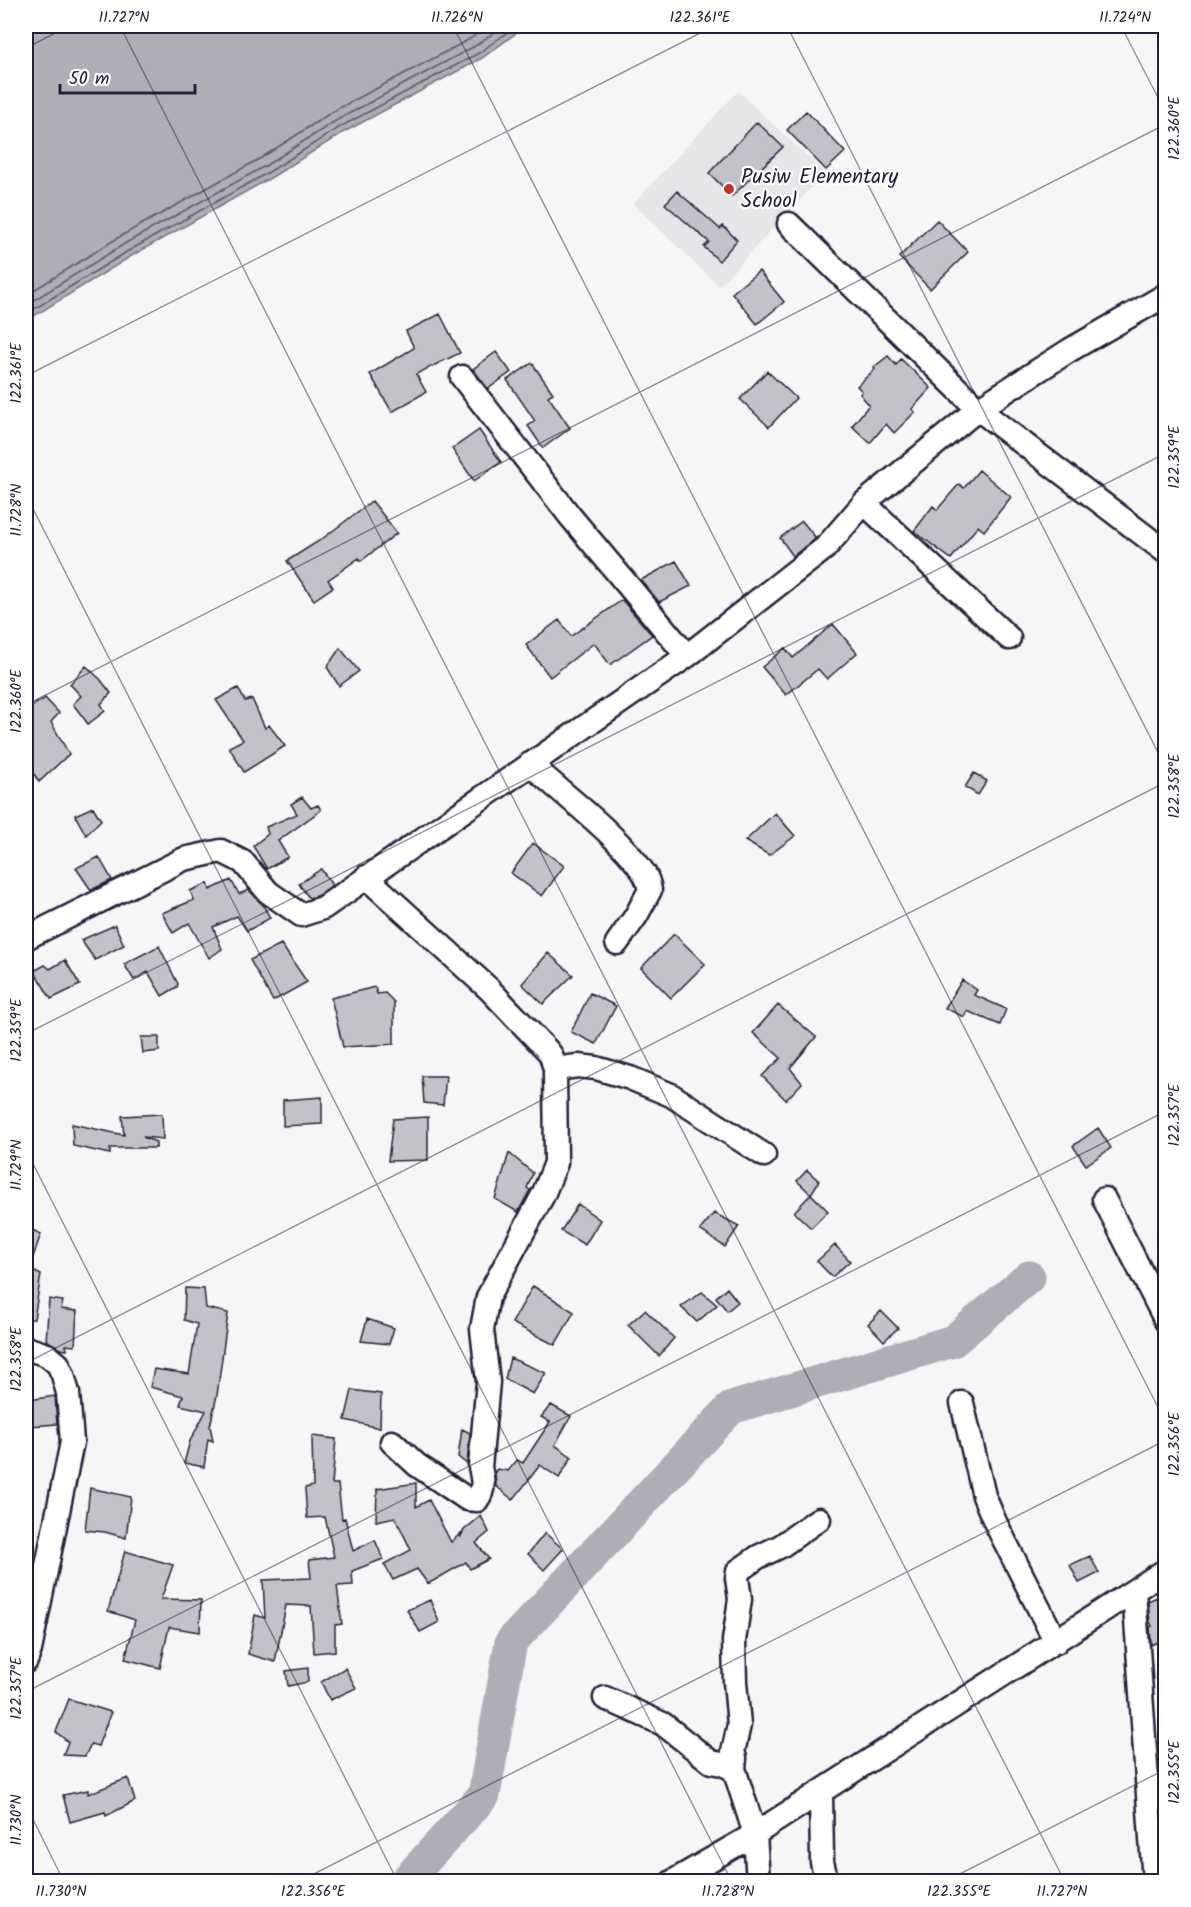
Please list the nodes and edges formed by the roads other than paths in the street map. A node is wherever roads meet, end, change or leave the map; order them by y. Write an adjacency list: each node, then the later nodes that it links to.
1 (789, 225): 4 (street)
2 (1166, 295): 4 (street)
3 (462, 377): 8 (street)
4 (978, 409): 5 (street); 6 (street)
5 (864, 503): 7 (street); 8 (street)
6 (1166, 552)
7 (1009, 638)
8 (687, 656): 9 (street)
9 (530, 764): 10 (street); 12 (street)
10 (366, 877): 11 (street); 13 (street)
11 (26, 938)
12 (617, 943)
13 (555, 1069): 14 (street); 19 (street)
14 (764, 1155)
15 (1104, 1199): 16 (street)
16 (1166, 1321)
17 (26, 1348): 23 (street)
18 (962, 1403): 24 (street)
19 (392, 1442)
20 (819, 1519): 27 (street)
21 (1166, 1570): 22 (street)
22 (1134, 1591): 24 (street); 30 (street)
23 (32, 1605): 25 (street)
24 (1056, 1642): 28 (street)
25 (26, 1661)
26 (605, 1698): 27 (street)
27 (734, 1769): 29 (street)
28 (821, 1792): 29 (street); 33 (street)
29 (755, 1834): 31 (street); 32 (street)
30 (1159, 1852): 34 (street)
31 (672, 1881)
32 (758, 1881)
33 (827, 1881)
34 (1154, 1881)

